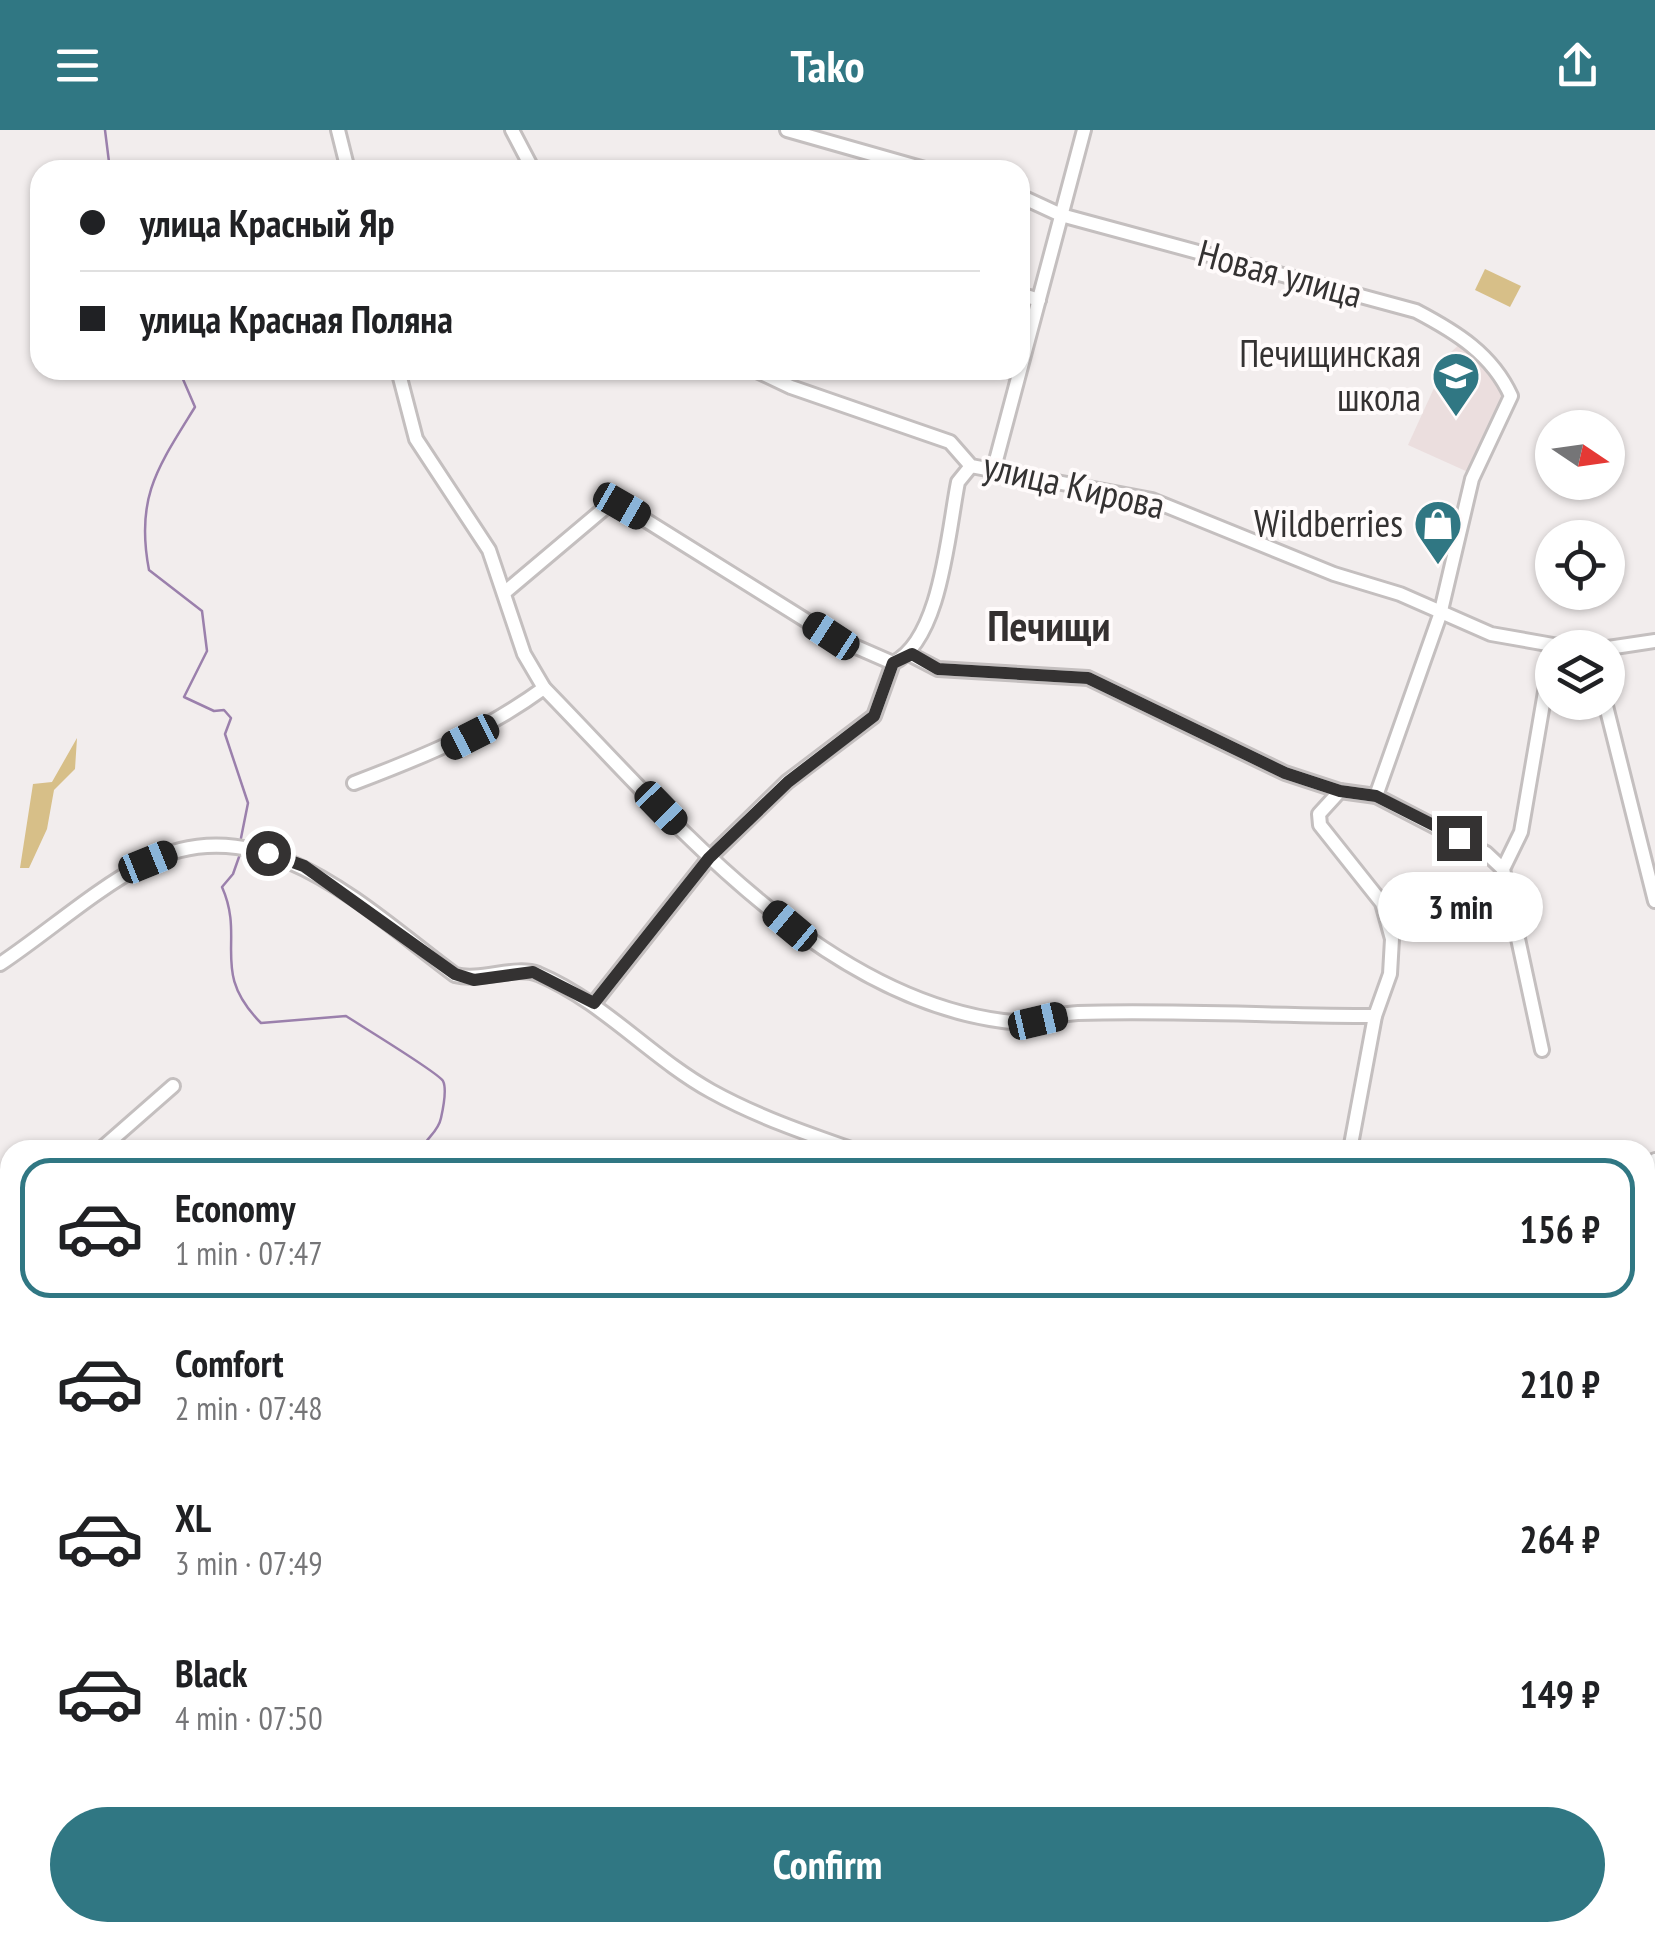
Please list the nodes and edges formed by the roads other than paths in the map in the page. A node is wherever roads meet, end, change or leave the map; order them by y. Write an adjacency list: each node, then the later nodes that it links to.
1 (338, 130): 5 (street)
2 (512, 130): 6 (street)
3 (787, 130): 7 (street)
4 (1084, 130): 9 (street)
5 (346, 160)
6 (528, 160)
7 (893, 160)
8 (1030, 201): 9 (street, Новая улица)
9 (1061, 215): 11 (street); 19 (street, Новая улица)
10 (1030, 297): 11 (street)
11 (1038, 300): 12 (street)
12 (1030, 331)
13 (401, 380): 18 (street)
14 (775, 380): 16 (street, улица Кирова)
15 (1017, 380): 17 (street)
16 (971, 466): 17 (street, улица Кирова); 23 (street)
17 (994, 468): 19 (street, улица Кирова)
18 (504, 593): 24 (street); 25 (street)
19 (1440, 615): 21 (street, улица Кирова); 30 (street)
20 (1655, 641): 22 (street)
21 (1535, 644)
22 (1625, 645)
23 (912, 654): 24 (street); 29 (street)
24 (893, 663): 31 (street)
25 (544, 688): 28 (street); 31 (street)
26 (1540, 720): 32 (street)
27 (1610, 720): 33 (street)
28 (354, 784)
29 (1340, 791): 30 (street); 36 (street)
30 (1376, 796): 32 (street)
31 (709, 858): 35 (street); 36 (street)
32 (1503, 868): 37 (street)
33 (1655, 901)
34 (0, 964): 35 (street)
35 (594, 1003): 40 (street)
36 (1375, 1016): 41 (street)
37 (1542, 1050)
38 (172, 1086): 39 (street)
39 (111, 1140)
40 (825, 1140)
41 (1352, 1140)

